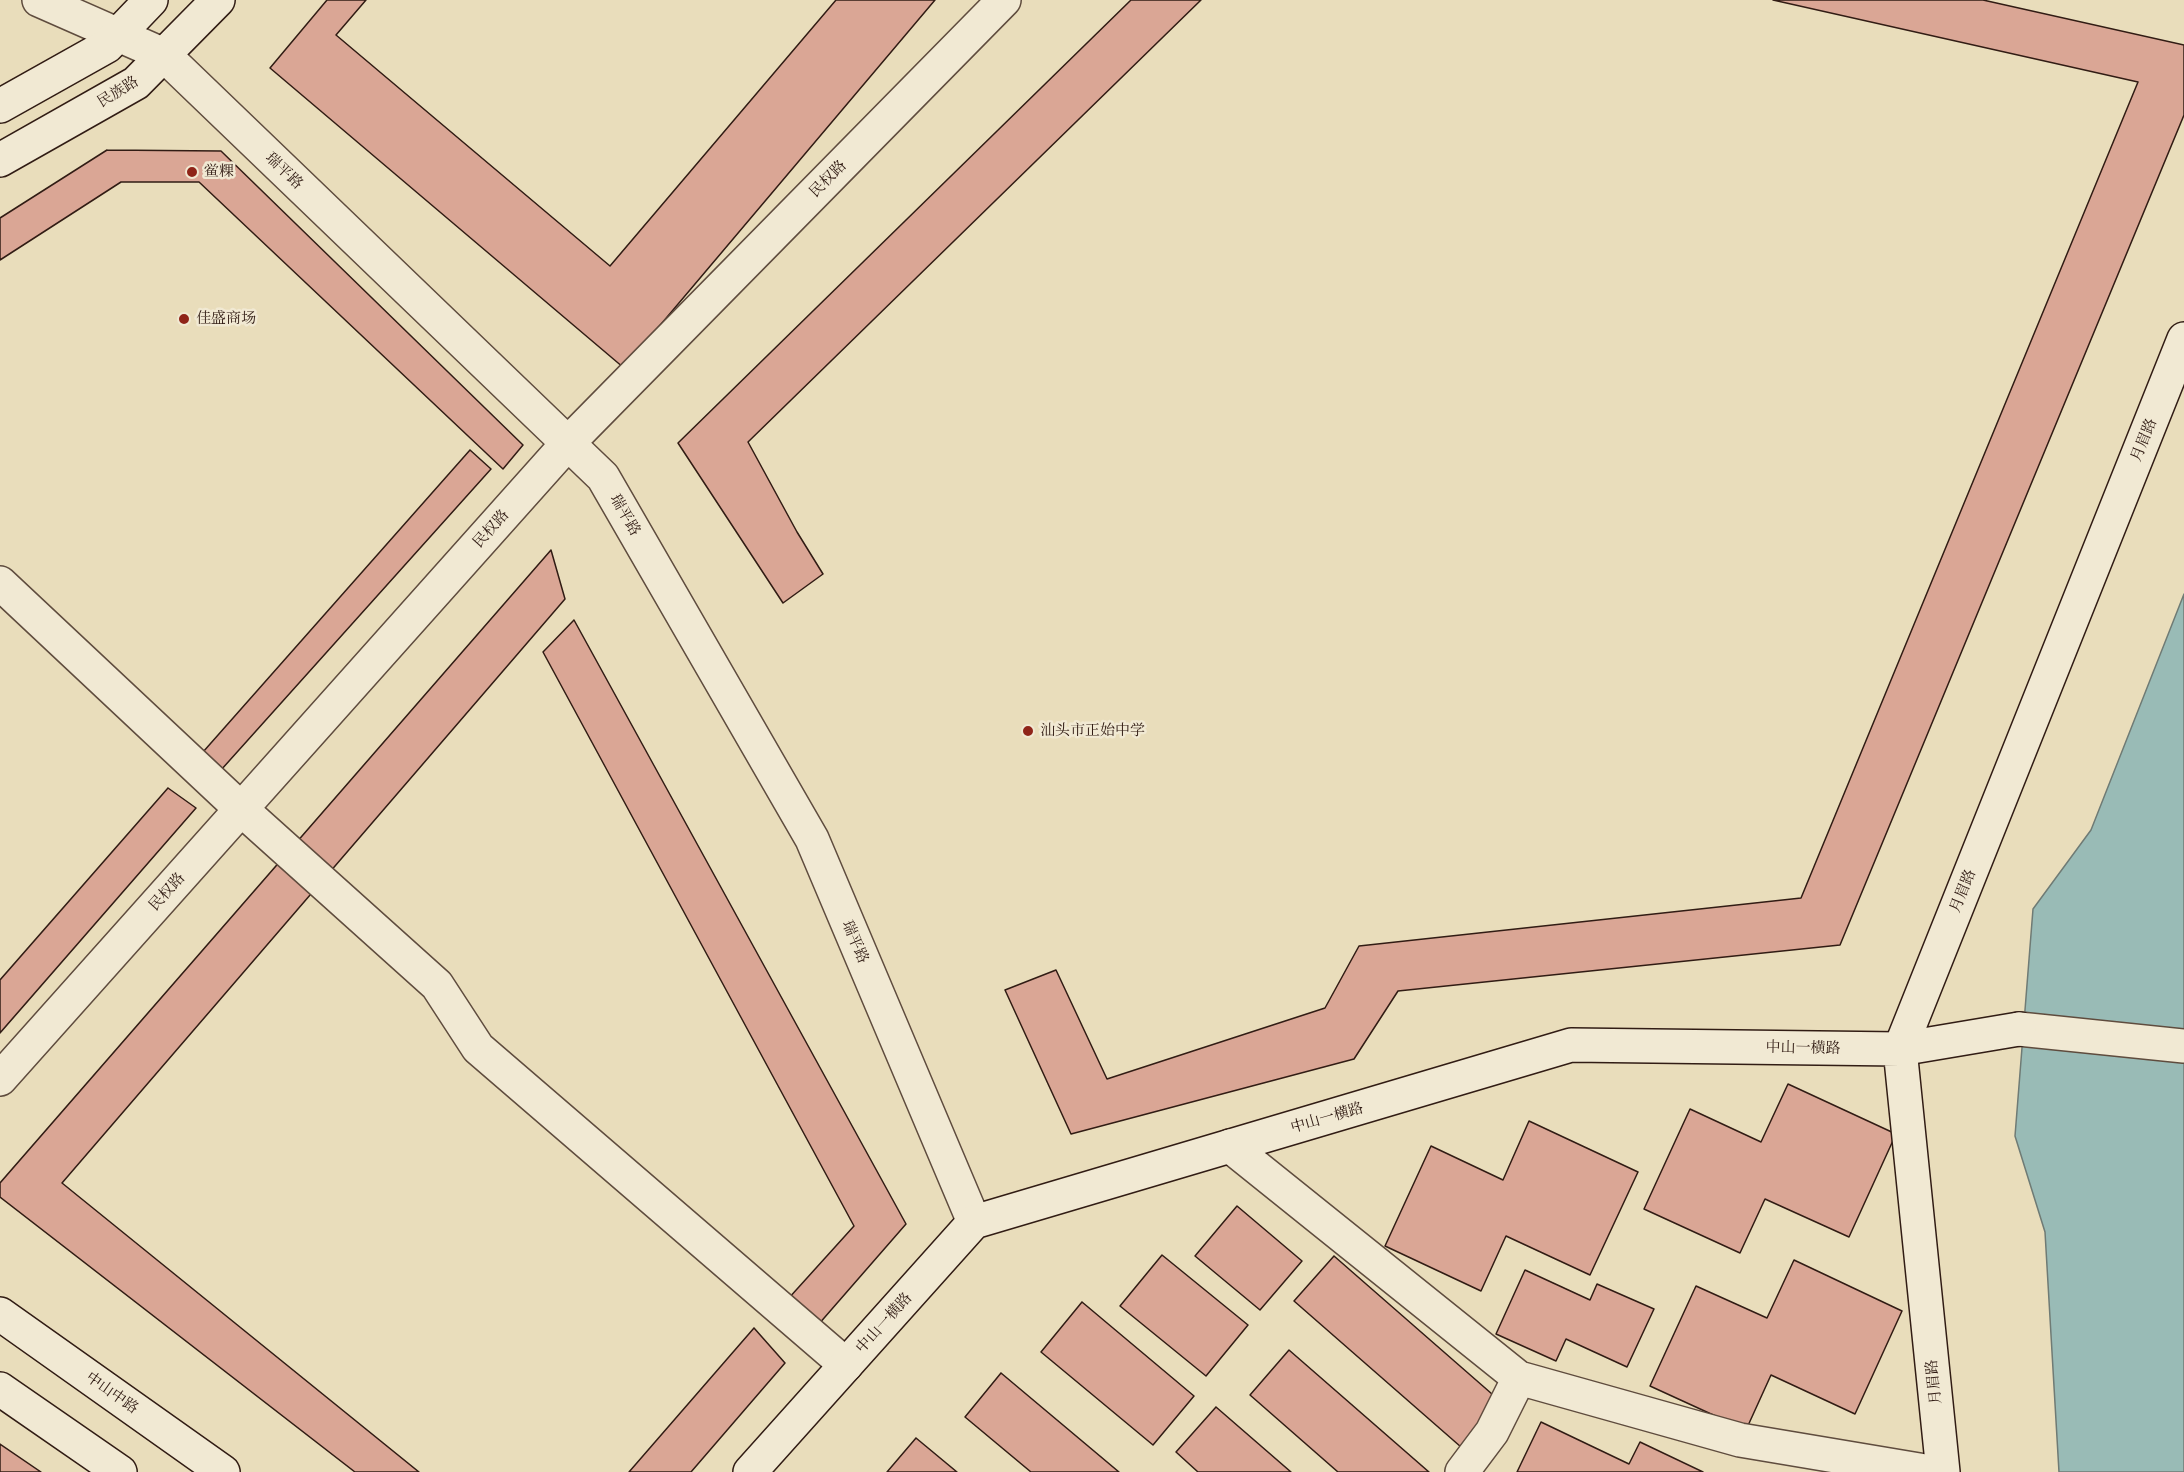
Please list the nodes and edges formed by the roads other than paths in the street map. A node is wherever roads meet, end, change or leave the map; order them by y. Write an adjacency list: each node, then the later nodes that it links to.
1 (39, 0): 5 (street, 瑞平路)
2 (151, 0): 5 (street)
3 (218, 0): 6 (street, 民族路)
4 (1004, 0): 10 (street, 民权路)
5 (116, 36): 6 (street, 瑞平路); 7 (street)
6 (164, 55): 8 (street, 民族路); 10 (street, 瑞平路)
7 (0, 106)
8 (0, 160)
9 (2184, 339): 14 (street, 月眉路)
10 (568, 443): 12 (street, 民权路); 17 (street, 瑞平路)
11 (0, 583): 12 (street)
12 (241, 809): 15 (street, 民权路); 19 (street)
13 (2184, 1046): 14 (street, 中山一横路)
14 (1900, 1049): 16 (street, 中山一横路); 27 (street, 月眉路)
15 (0, 1079)
16 (1230, 1146): 17 (street, 中山一横路); 20 (street)
17 (974, 1222): 19 (street, 中山一横路)
18 (0, 1314): 23 (street, 中山中路)
19 (846, 1365): 24 (street, 中山一横路)
20 (1519, 1378): 25 (street); 26 (street)
21 (0, 1389): 22 (street)
22 (120, 1472)
23 (223, 1472)
24 (750, 1472)
25 (1462, 1472)
26 (1931, 1472)
27 (1943, 1472)

